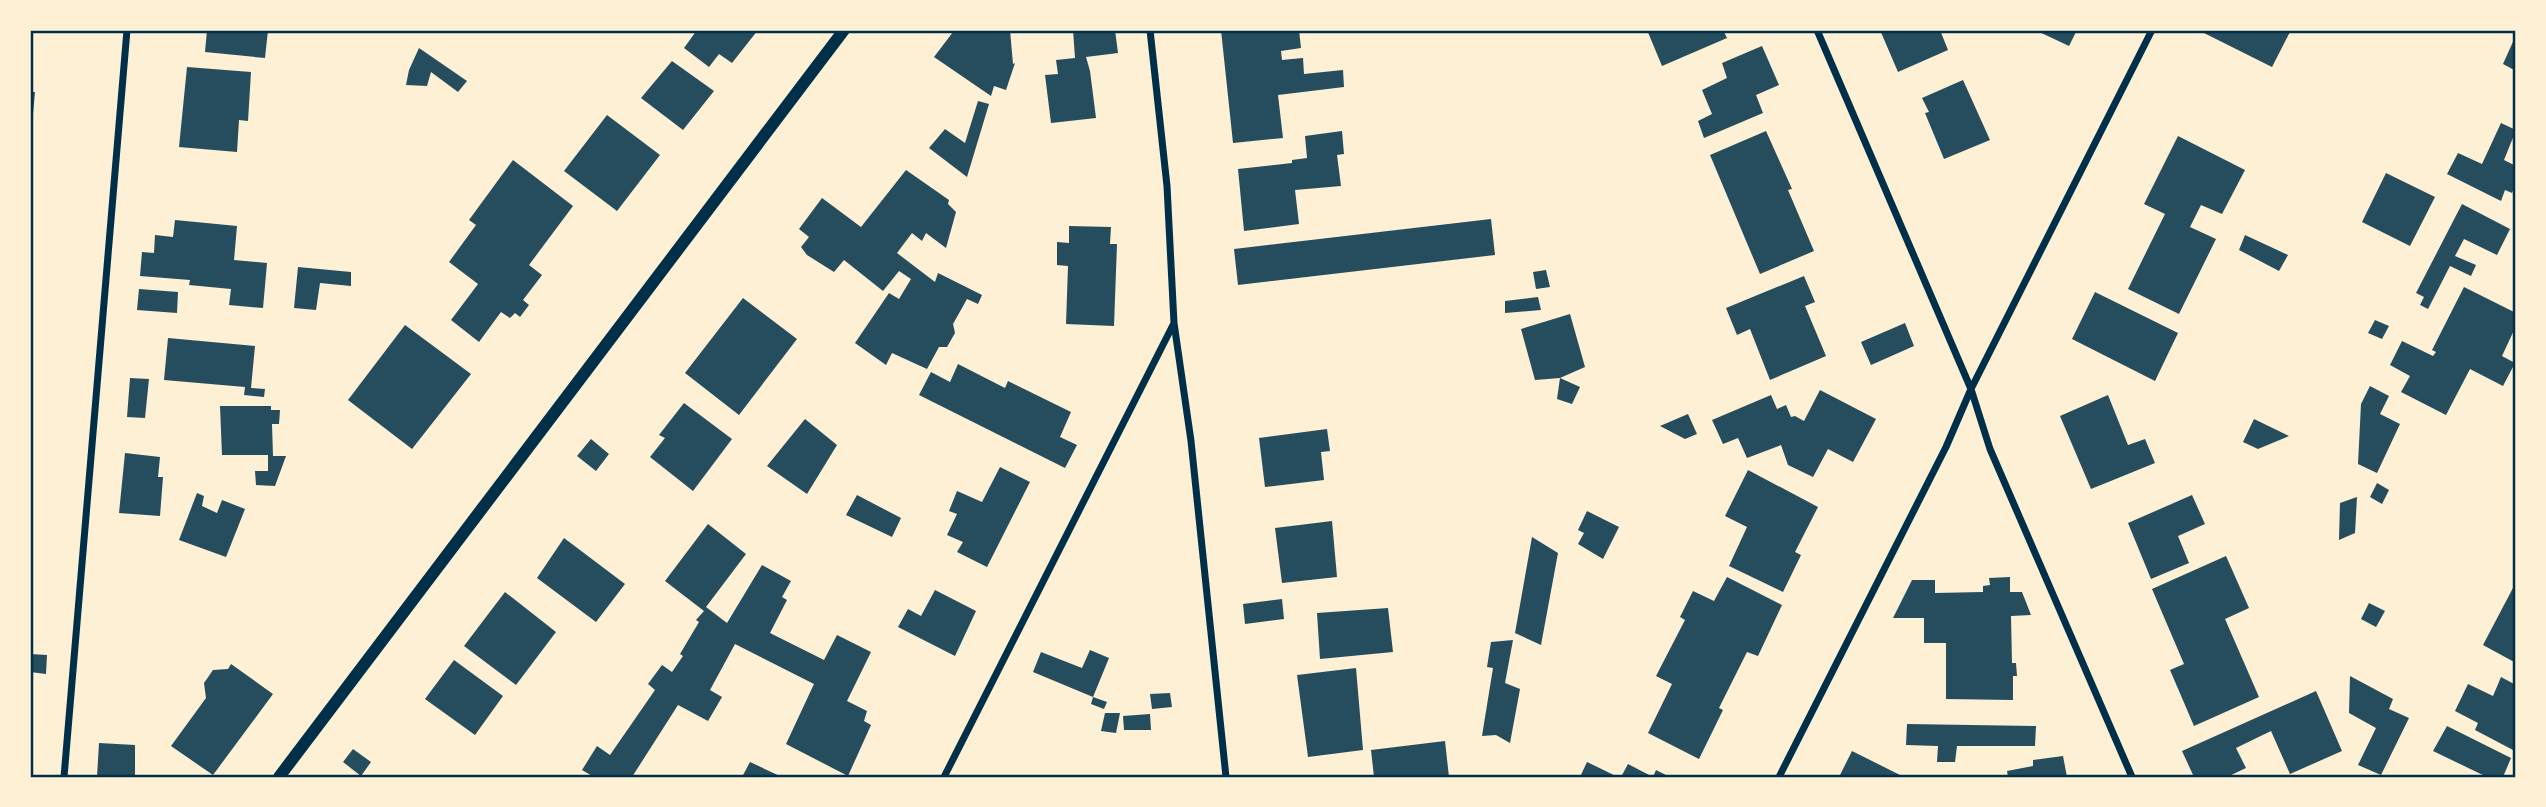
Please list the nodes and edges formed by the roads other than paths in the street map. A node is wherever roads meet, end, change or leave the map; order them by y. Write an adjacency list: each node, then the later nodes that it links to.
1 (127, 30): 8 (street)
2 (844, 30): 9 (street)
3 (1150, 30): 6 (street)
4 (1817, 30): 7 (street)
5 (2152, 30): 7 (street)
6 (1174, 323): 10 (street); 11 (street)
7 (1971, 389): 12 (street); 13 (street)
8 (64, 777)
9 (279, 777)
10 (944, 777)
11 (1226, 777)
12 (1779, 777)
13 (2132, 777)

